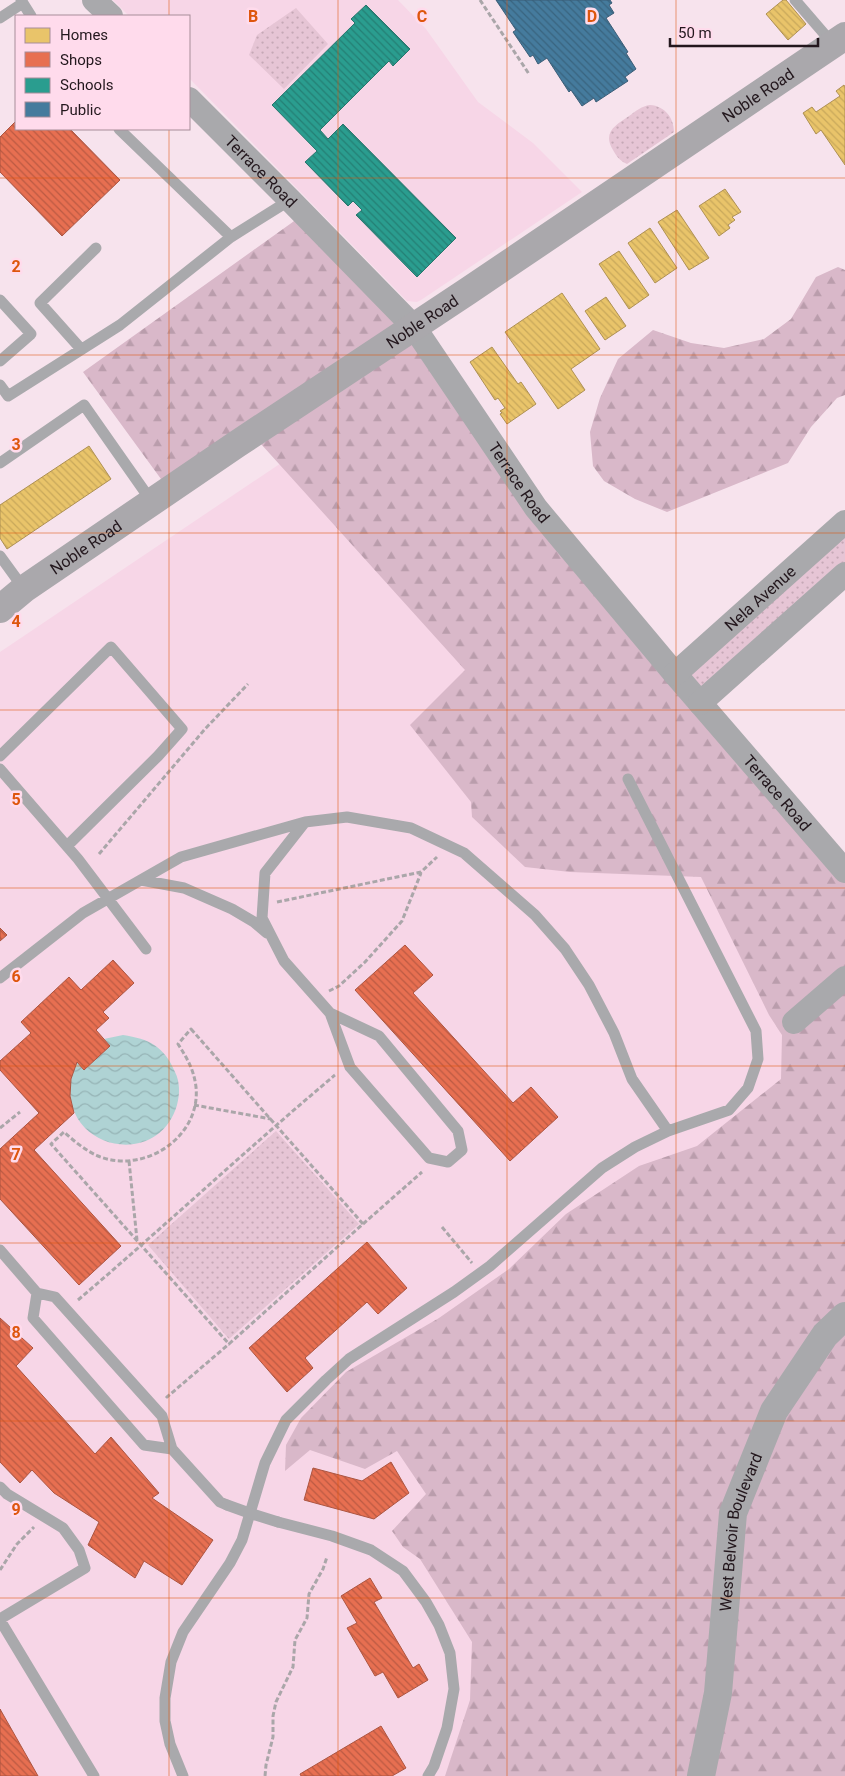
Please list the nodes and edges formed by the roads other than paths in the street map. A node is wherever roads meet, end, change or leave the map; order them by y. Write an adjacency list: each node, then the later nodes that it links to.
1 (94, 0): 5 (street)
2 (795, 0): 7 (lane)
3 (22, 1): 4 (lane); 6 (lane)
4 (30, 15)
5 (110, 15)
6 (0, 18)
7 (839, 40): 14 (main road, Noble Road)
8 (190, 100): 10 (street, Terrace Road)
9 (120, 130): 11 (lane)
10 (290, 200): 11 (lane); 14 (street, Terrace Road)
11 (231, 237): 15 (lane)
12 (96, 248): 15 (lane)
13 (0, 300): 16 (lane)
14 (414, 327): 20 (main road, Noble Road); 26 (street, Terrace Road)
15 (81, 350): 18 (lane)
16 (0, 361)
17 (0, 385): 18 (lane)
18 (4, 399)
19 (0, 463): 20 (lane)
20 (152, 502): 24 (main road, Noble Road)
21 (845, 522): 26 (street, Nela Avenue)
22 (0, 556): 24 (lane)
23 (845, 574): 27 (street)
24 (24, 589): 25 (main road, Noble Road)
25 (0, 609)
26 (676, 674): 27 (street, Terrace Road)
27 (700, 702): 33 (street, Terrace Road)
28 (0, 756): 32 (lane)
29 (0, 769): 32 (lane)
30 (628, 779): 42 (lane)
31 (305, 822): 34 (lane); 36 (lane); 42 (lane)
32 (67, 846): 35 (lane)
33 (845, 870)
34 (141, 880): 35 (lane); 36 (lane)
35 (108, 899): 37 (lane); 38 (lane)
36 (272, 938): 40 (lane)
37 (146, 949)
38 (0, 978)
39 (845, 978): 41 (street)
40 (330, 1013): 40 (lane)
41 (794, 1022)
42 (668, 1131): 50 (lane)
43 (0, 1250): 44 (lane)
44 (37, 1293): 46 (lane); 46 (lane)
45 (845, 1316): 52 (street, West Belvoir Boulevard)
46 (172, 1449): 51 (lane, bridge)
47 (0, 1487): 48 (lane)
48 (0, 1619): 49 (lane)
49 (94, 1776)
50 (183, 1776)
51 (428, 1776)
52 (701, 1776)

